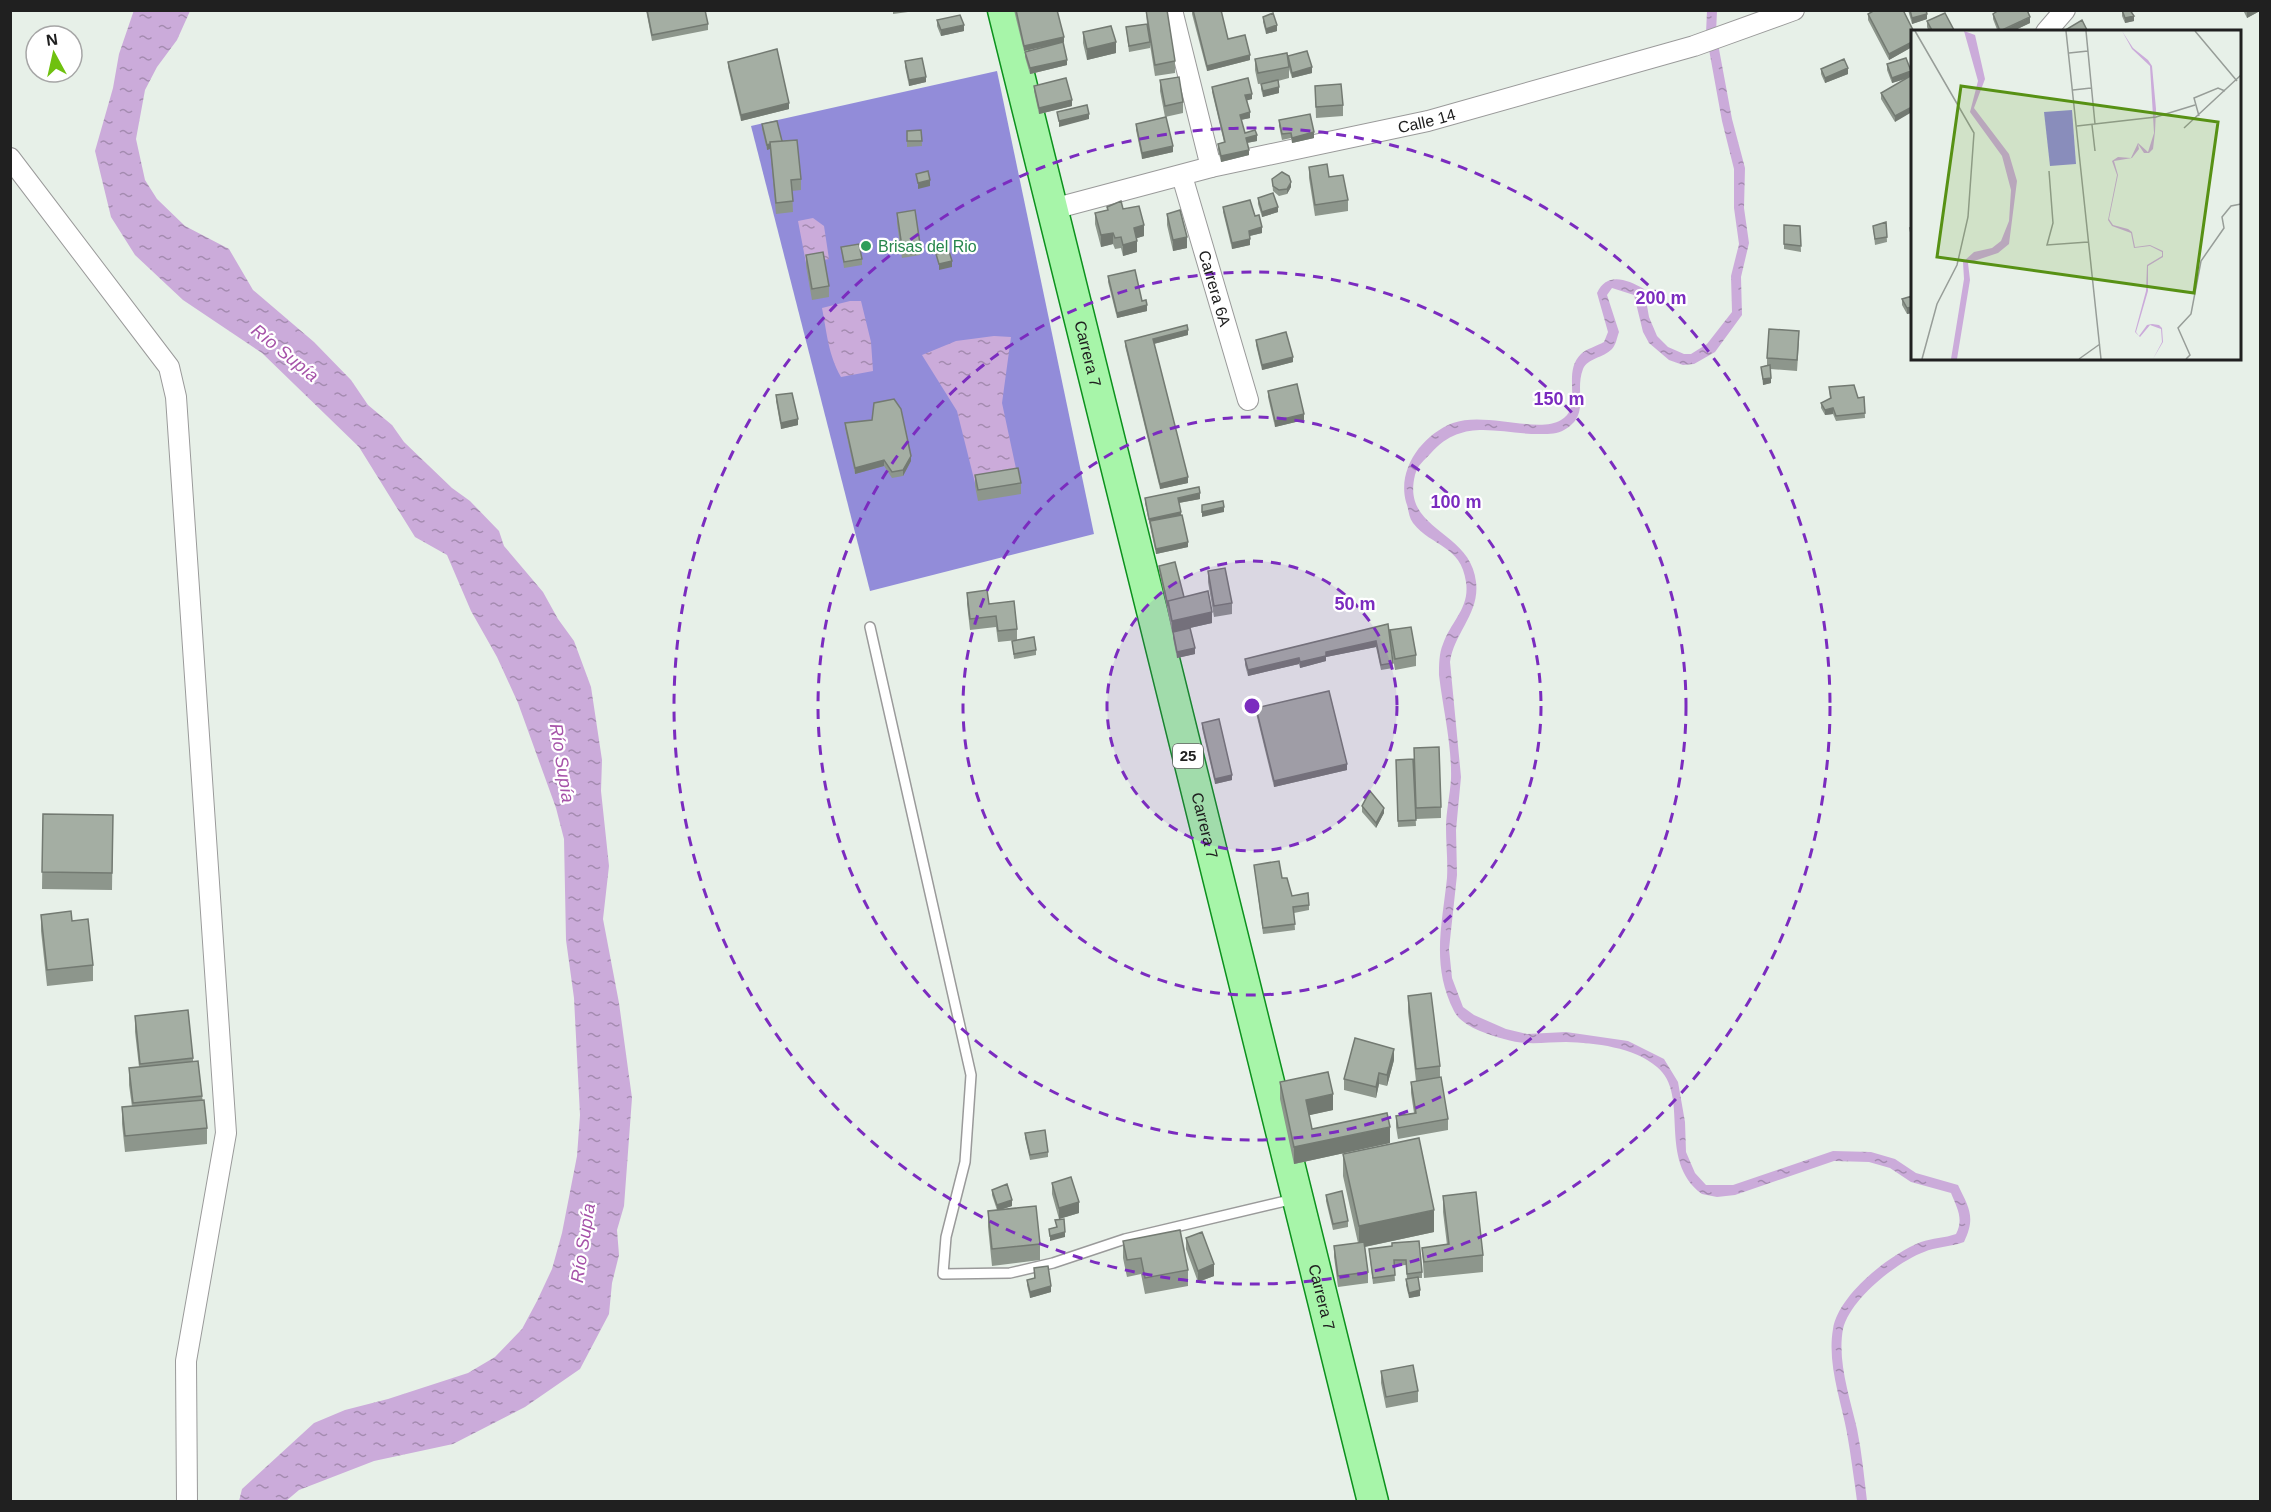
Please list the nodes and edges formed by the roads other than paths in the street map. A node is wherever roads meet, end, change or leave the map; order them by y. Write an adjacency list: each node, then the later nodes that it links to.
1 (1003, 10): 9 (main road, Carrera 7 / 25)
2 (1172, 10): 7 (street)
3 (1794, 10): 7 (street, Calle 14)
4 (2065, 10): 5 (street)
5 (2048, 30)
6 (10, 158): 13 (street)
7 (1211, 167): 8 (street, Calle 14)
8 (1182, 177): 9 (street, Calle 14); 10 (street, Carrera 6A)
9 (1053, 209): 12 (main road, Carrera 7 / 25)
10 (1248, 400)
11 (870, 627): 12 (lane)
12 (1297, 1198): 14 (main road, Carrera 7 / 25)
13 (187, 1502)
14 (1373, 1502)

